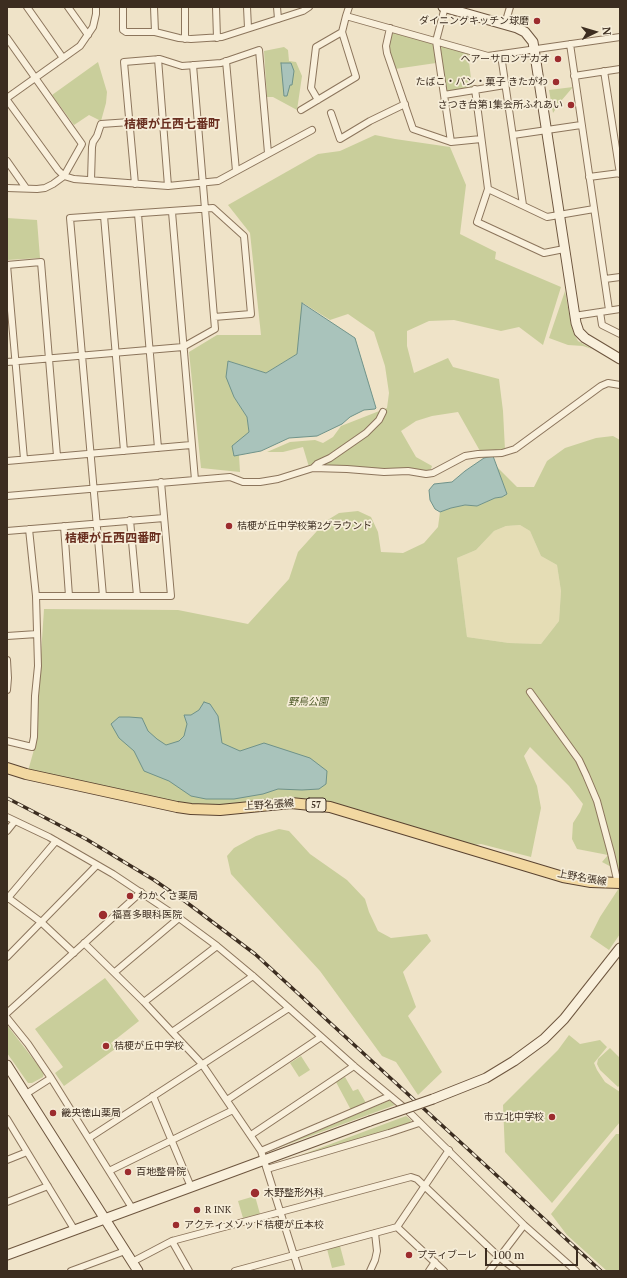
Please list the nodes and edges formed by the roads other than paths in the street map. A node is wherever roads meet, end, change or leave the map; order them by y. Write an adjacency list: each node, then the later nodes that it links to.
1 (27, 7): 30 (street)
2 (68, 7): 21 (street)
3 (96, 7): 21 (street)
4 (123, 7): 19 (street)
5 (154, 7): 19 (street)
6 (185, 7): 25 (street)
7 (216, 7): 24 (street)
8 (247, 7): 17 (street)
9 (278, 7): 15 (street)
10 (309, 7): 15 (street)
11 (349, 7): 14 (street)
12 (444, 7): 16 (street); 26 (street)
13 (510, 7): 16 (street)
14 (346, 16): 18 (street); 20 (street)
15 (278, 19): 17 (street)
16 (505, 24): 28 (street)
17 (248, 28): 24 (street)
18 (390, 28): 26 (street); 43 (street)
19 (155, 32): 25 (street)
20 (342, 32): 42 (street); 42 (street)
21 (88, 35): 30 (street)
22 (620, 37): 27 (street)
23 (7, 38): 37 (street)
24 (216, 38): 25 (street)
25 (185, 39)
26 (436, 41): 29 (street); 40 (street)
27 (570, 44): 28 (street); 36 (street)
28 (534, 49): 29 (street); 49 (street)
29 (500, 55): 38 (street)
30 (63, 58): 37 (street)
31 (158, 59): 33 (street); 46 (street); 63 (street)
32 (226, 61): 33 (street); 54 (street); 56 (street)
33 (193, 65): 61 (street)
34 (620, 69): 35 (street)
35 (604, 71): 36 (street); 53 (street)
36 (574, 76): 47 (street)
37 (35, 78): 41 (street); 58 (street)
38 (505, 85): 39 (street); 50 (street)
39 (474, 89): 40 (street); 51 (street)
40 (444, 94): 52 (street)
41 (7, 99): 58 (street)
42 (318, 100): 44 (street)
43 (405, 104): 45 (street); 52 (street)
44 (302, 110)
45 (331, 113)
46 (130, 122): 60 (street); 62 (street)
47 (581, 125): 49 (street); 59 (street)
48 (312, 130): 54 (street)
49 (547, 130): 50 (street); 72 (street)
50 (513, 136): 67 (street)
51 (481, 139): 52 (street); 66 (street)
52 (451, 142)
53 (618, 147): 57 (street)
54 (268, 153): 56 (street)
55 (7, 161): 65 (street)
56 (236, 171): 61 (street)
57 (620, 174): 59 (street)
58 (64, 176): 60 (street); 65 (street)
59 (589, 177): 69 (street)
60 (91, 180): 62 (street)
61 (204, 183): 63 (street); 68 (street)
62 (135, 184): 63 (street)
63 (168, 186)
64 (7, 188): 65 (street)
65 (26, 188)
66 (488, 189): 67 (street); 74 (street)
67 (523, 205): 72 (street)
68 (205, 209): 70 (street); 81 (street); 81 (street)
69 (594, 209): 72 (street); 76 (street)
70 (172, 212): 71 (street); 83 (street)
71 (138, 214): 73 (street); 84 (street)
72 (560, 215): 74 (street)
73 (104, 216): 85 (street); 86 (street)
74 (564, 250): 80 (street)
75 (620, 277): 76 (street)
76 (605, 279): 78 (street)
77 (620, 309): 78 (street)
78 (609, 310): 79 (street)
79 (600, 312): 80 (street); 82 (street)
80 (574, 316): 88 (street)
81 (214, 317): 83 (street)
82 (620, 334)
83 (183, 347): 84 (street); 93 (street)
84 (149, 350): 85 (street); 94 (street)
85 (116, 353): 86 (street); 95 (street)
86 (82, 356): 87 (street); 96 (street)
87 (49, 359): 89 (street); 89 (street); 97 (street)
88 (620, 359)
89 (16, 361): 90 (street); 98 (street)
90 (7, 362)
91 (620, 385): 100 (street)
92 (383, 412): 100 (street)
93 (191, 445): 94 (street); 101 (street)
94 (158, 448): 95 (street)
95 (124, 451): 96 (street)
96 (91, 453): 97 (street); 103 (street)
97 (57, 456): 98 (street)
98 (24, 459): 99 (street)
99 (7, 461)
100 (313, 468): 101 (street)
101 (195, 480): 102 (street)
102 (161, 482): 103 (street); 105 (street)
103 (94, 488): 104 (street); 107 (street)
104 (7, 496)
105 (164, 518): 106 (street); 114 (street)
106 (130, 520): 107 (street); 114 (street)
107 (97, 523): 108 (street); 113 (street)
108 (64, 526): 109 (street); 112 (street)
109 (30, 529): 110 (street); 111 (street)
110 (7, 531)
111 (36, 596): 112 (street); 115 (street)
112 (69, 596): 113 (street)
113 (103, 596): 114 (street)
114 (137, 596)
115 (37, 634): 116 (street); 120 (street)
116 (7, 636)
117 (7, 660): 118 (street)
118 (7, 690)
119 (530, 692): 127 (street)
120 (7, 741)
121 (7, 768): 127 (main road, 上野名張線 / 57)
122 (7, 817): 123 (street)
123 (15, 821): 124 (street); 125 (street)
124 (7, 831)
125 (56, 841): 126 (street); 129 (street)
126 (97, 865): 128 (street); 131 (street)
127 (619, 884)
128 (141, 892): 130 (street); 132 (street)
129 (7, 898): 131 (street)
130 (179, 918): 133 (street); 137 (street)
131 (41, 922): 135 (street); 136 (street)
132 (84, 943): 135 (street); 137 (street)
133 (217, 946): 138 (street); 139 (street)
134 (620, 948): 163 (street, bridge)
135 (74, 953): 141 (street)
136 (7, 957)
137 (114, 972): 139 (street)
138 (253, 976): 140 (street); 143 (street)
139 (144, 1002): 143 (street)
140 (289, 1008): 144 (street); 145 (street)
141 (7, 1013)
142 (7, 1018): 148 (street)
143 (172, 1032): 145 (street)
144 (321, 1037): 147 (street); 152 (street)
145 (202, 1064): 150 (street); 152 (street)
146 (7, 1065): 149 (street)
147 (354, 1066): 151 (street); 156 (street)
148 (51, 1078): 149 (street); 157 (street)
149 (26, 1094): 171 (street)
150 (153, 1096): 157 (street); 158 (street)
151 (390, 1096): 155 (street); 160 (street)
152 (227, 1100): 153 (street)
153 (233, 1110): 156 (street); 158 (street)
154 (7, 1118): 161 (street)
155 (419, 1123): 159 (street); 163 (street)
156 (251, 1135): 160 (street)
157 (89, 1138): 164 (street)
158 (172, 1141): 164 (street); 167 (street)
159 (448, 1150): 166 (street); 172 (street)
160 (261, 1151): 163 (street)
161 (27, 1152): 162 (street); 165 (street)
162 (7, 1160)
163 (266, 1165): 167 (street); 170 (street)
164 (109, 1171): 169 (street)
165 (48, 1186): 168 (street); 174 (street)
166 (424, 1186): 170 (street); 173 (street); 180 (street)
167 (191, 1187): 169 (street)
168 (7, 1202)
169 (132, 1208): 171 (street)
170 (280, 1212): 176 (street); 179 (street)
171 (105, 1218): 174 (street); 177 (street)
172 (524, 1225): 180 (street); 195 (street)
173 (398, 1226): 175 (street); 182 (street)
174 (74, 1229): 178 (street)
175 (375, 1232): 179 (street); 190 (street)
176 (172, 1242): 181 (street); 187 (street)
177 (125, 1251): 181 (street); 183 (street)
178 (7, 1255)
179 (294, 1255): 188 (street); 189 (street)
180 (499, 1257): 193 (street); 194 (street)
181 (132, 1262): 186 (street)
182 (435, 1262): 191 (street); 192 (street)
183 (88, 1265): 184 (street); 185 (street)
184 (71, 1271)
185 (92, 1271)
186 (138, 1271)
187 (189, 1271)
188 (235, 1271)
189 (299, 1271)
190 (370, 1271)
191 (429, 1271)
192 (444, 1271)
193 (489, 1271)
194 (517, 1271)
195 (576, 1271)

